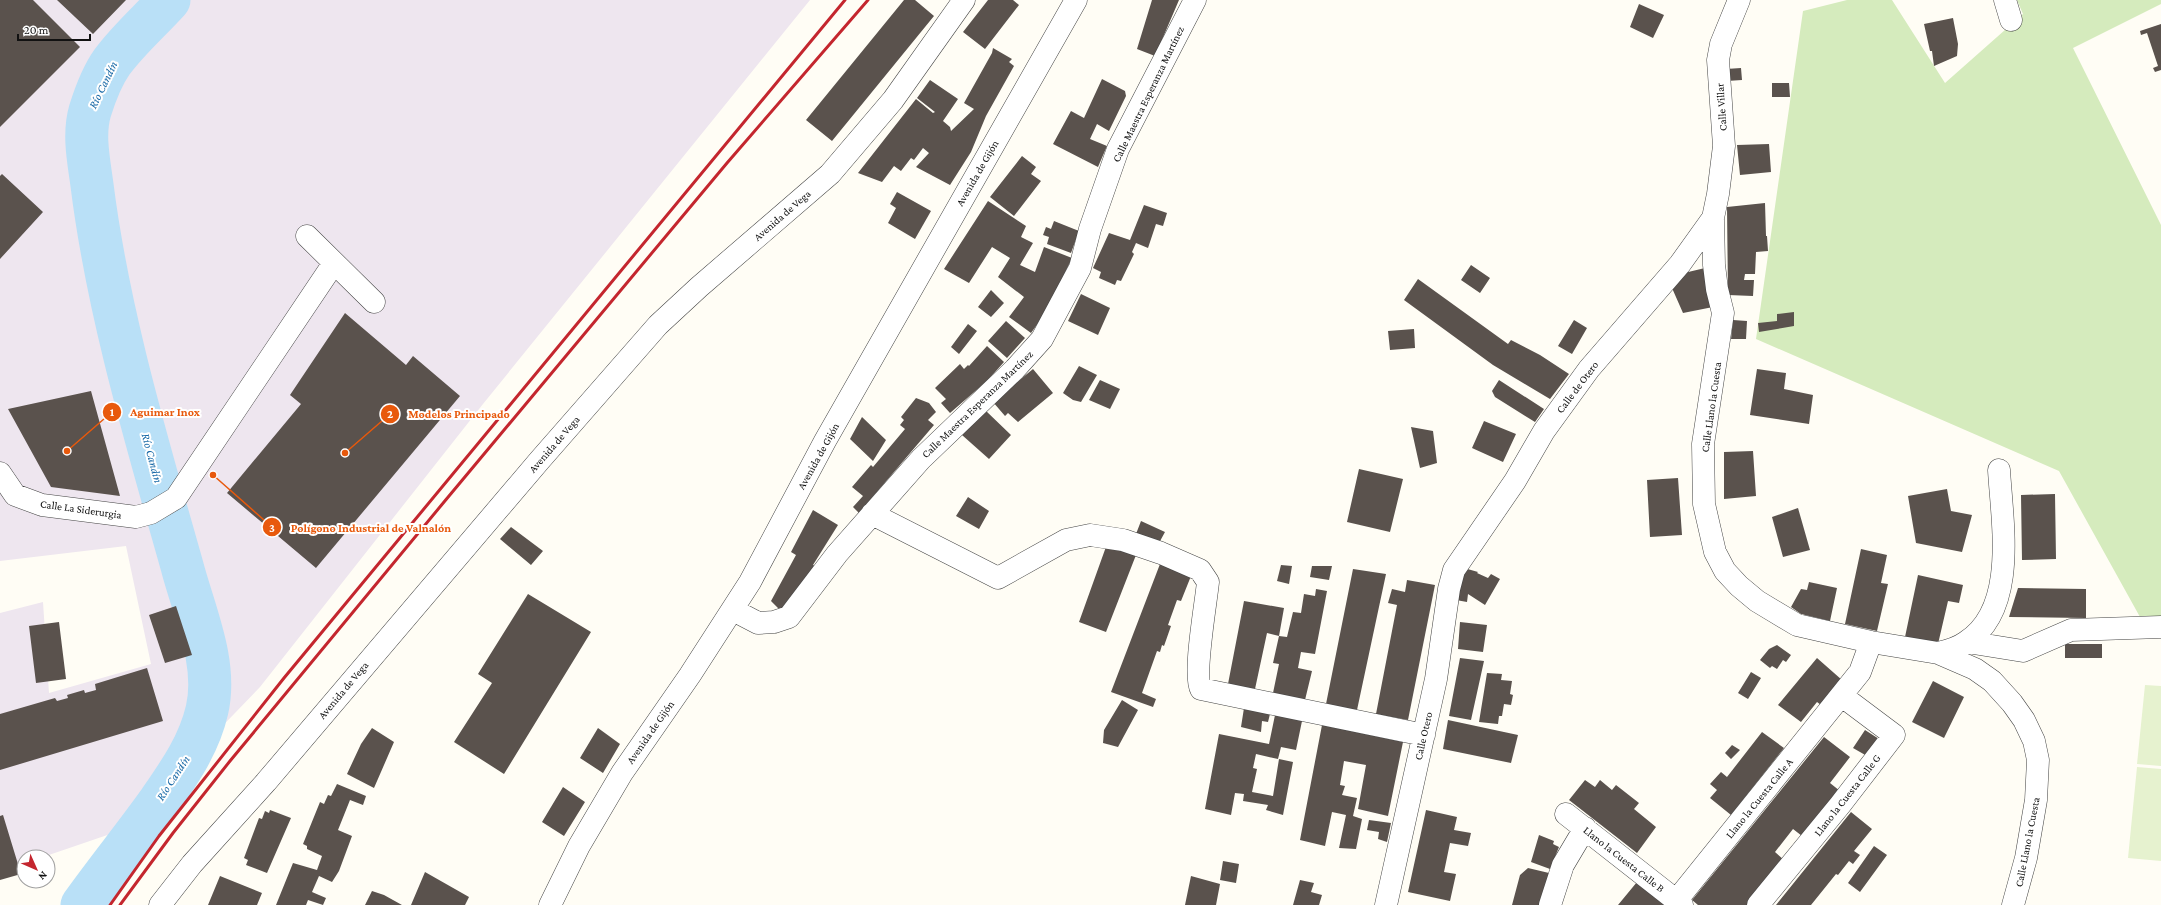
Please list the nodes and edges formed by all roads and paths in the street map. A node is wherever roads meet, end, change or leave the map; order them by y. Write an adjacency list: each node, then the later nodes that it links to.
1 (964, 0): 23 (street, Avenida de Vega)
2 (1076, 0): 13 (street, Avenida de Gijón)
3 (1195, 0): 11 (street, Calle Maestra Esperanza Martínez)
4 (1739, 0): 5 (street, Calle Villar)
5 (1713, 218): 12 (street, Calle de Otero); 15 (street, Calle Llano la Cuesta)
6 (307, 236): 7 (street)
7 (334, 263): 8 (street); 10 (street, Calle La Siderurgia)
8 (374, 302)
9 (1999, 470): 16 (street)
10 (0, 472)
11 (872, 514): 13 (street, Calle Maestra Esperanza Martínez); 19 (street)
12 (1456, 566): 19 (street, Calle Otero)
13 (733, 610): 24 (street, Avenida de Gijón)
14 (2161, 628): 16 (street)
15 (1871, 642): 17 (street, Calle Llano la Cuesta); 18 (street)
16 (1967, 642): 17 (street)
17 (1938, 653): 28 (street, Calle Llano la Cuesta)
18 (1842, 696): 22 (street, Llano la Cuesta Calle A); 27 (street, Llano la Cuesta Calle G)
19 (1424, 735): 25 (street, Calle Otero)
20 (1566, 814): 21 (street, Llano la Cuesta Calle B)
21 (1584, 828): 22 (street, Llano la Cuesta Calle B); 26 (street)
22 (1679, 903)
23 (160, 905)
24 (550, 905)
25 (1386, 905)
26 (1550, 905)
27 (1758, 905)
28 (2013, 905)

